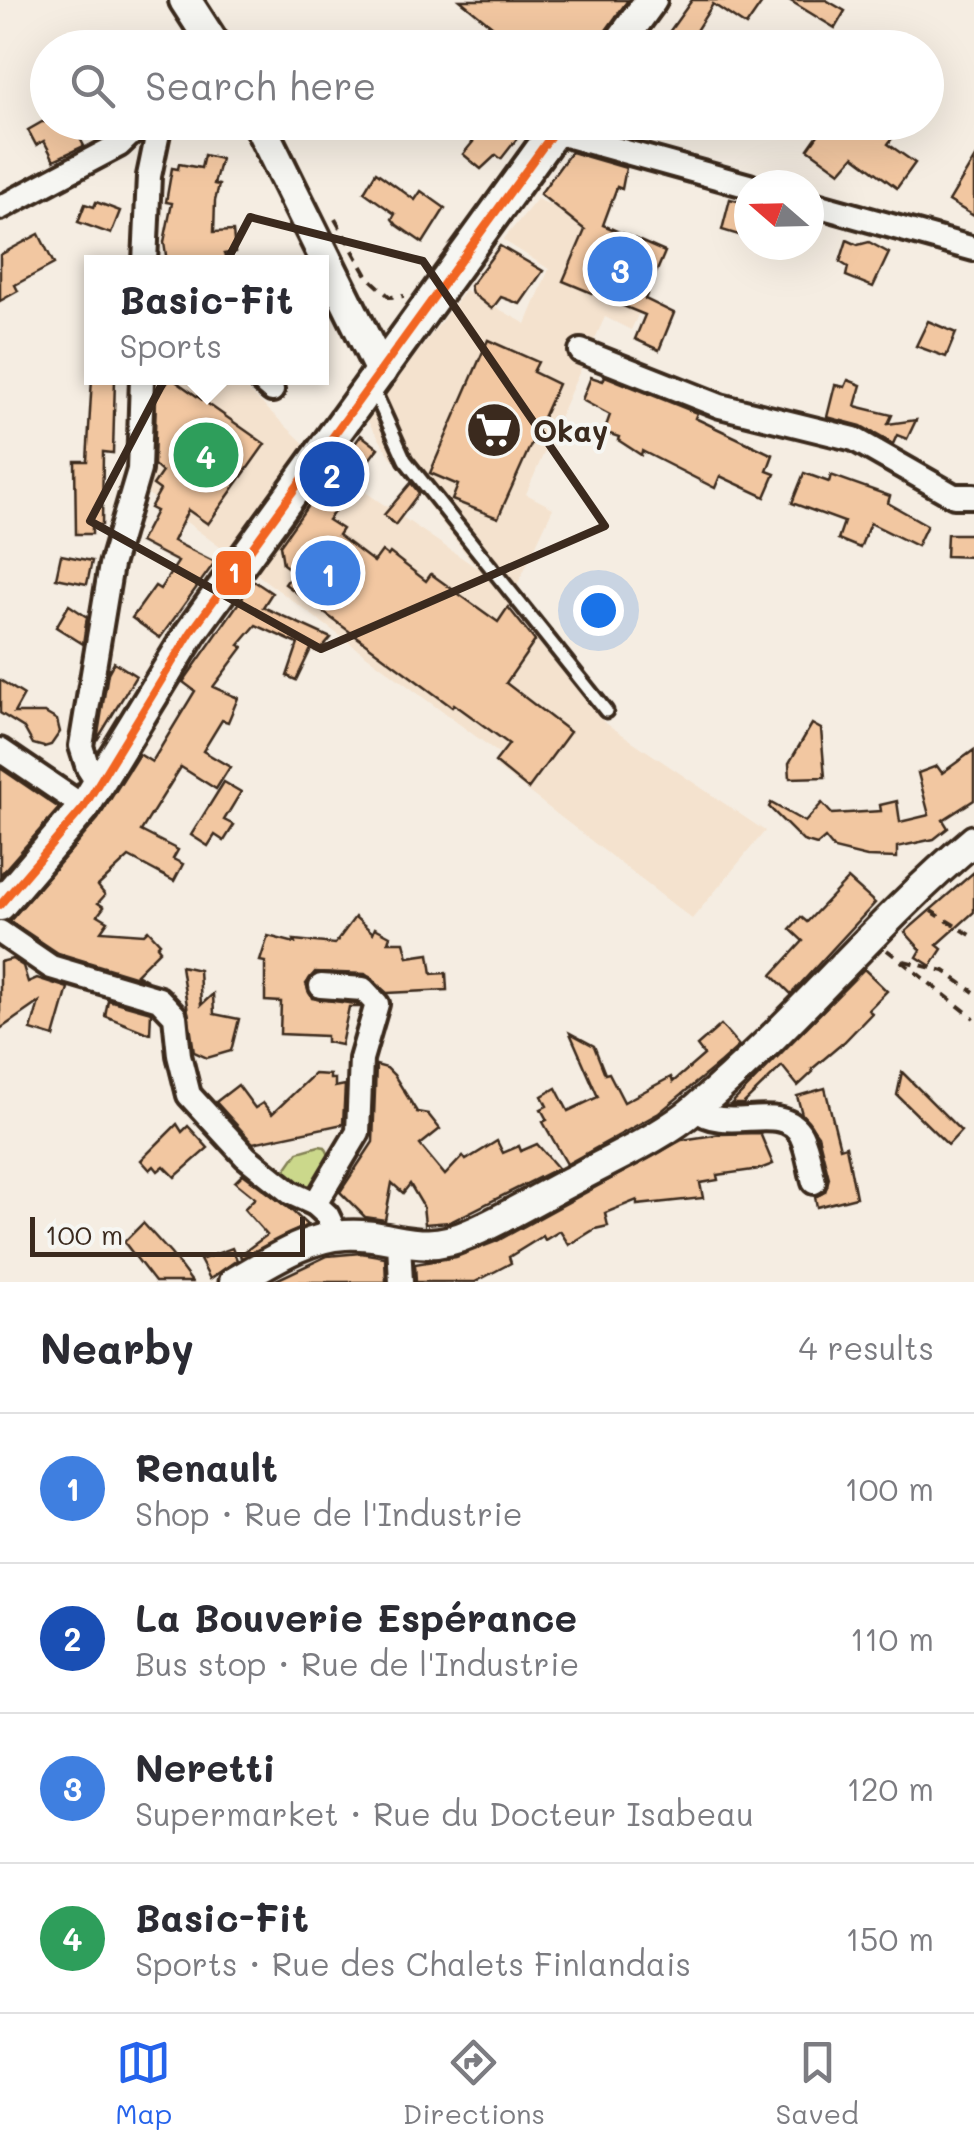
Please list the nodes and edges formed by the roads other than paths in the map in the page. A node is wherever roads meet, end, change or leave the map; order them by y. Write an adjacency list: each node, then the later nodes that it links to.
1 (185, 0): 3 (main road)
2 (651, 0): 4 (main road)
3 (204, 30)
4 (629, 30)
5 (124, 140): 12 (street)
6 (157, 140): 14 (street)
7 (266, 140): 15 (main road)
8 (549, 140): 18 (main road)
9 (600, 140): 10 (street)
10 (734, 181)
11 (824, 207): 13 (street)
12 (0, 208)
13 (974, 249)
14 (145, 255)
15 (319, 255)
16 (329, 276): 18 (main road)
17 (581, 351): 20 (street)
18 (376, 378): 21 (lane); 23 (main road)
19 (142, 385): 23 (street)
20 (974, 496)
21 (606, 711)
22 (0, 750): 23 (street)
23 (92, 796): 25 (main road)
24 (974, 840): 28 (street)
25 (0, 904)
26 (0, 932): 30 (street)
27 (321, 986): 30 (street)
28 (696, 1109): 29 (street); 32 (street)
29 (814, 1182)
30 (315, 1204): 31 (street)
31 (337, 1236): 32 (street); 33 (street)
32 (399, 1242): 34 (street)
33 (234, 1282)
34 (401, 1282)

